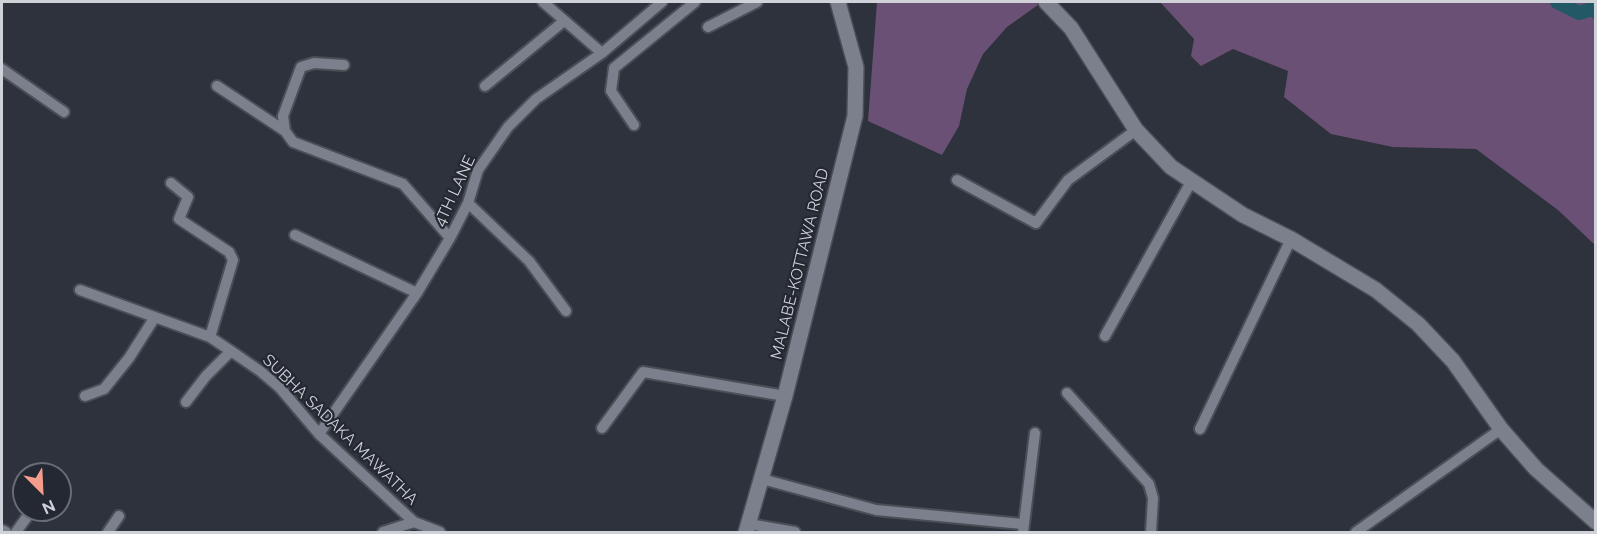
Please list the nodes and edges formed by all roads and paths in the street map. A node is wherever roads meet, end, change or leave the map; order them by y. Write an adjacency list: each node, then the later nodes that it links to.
1 (543, 2): 7 (street)
2 (662, 2): 9 (street, 4TH LANE)
3 (695, 2): 15 (street)
4 (757, 2): 8 (street)
5 (838, 2): 34 (street, MALABE-KOTTAWA ROAD)
6 (1046, 2): 16 (street)
7 (564, 21): 9 (street); 13 (street)
8 (708, 27)
9 (602, 53): 21 (street, 4TH LANE)
10 (344, 65): 17 (street)
11 (2, 69): 14 (street)
12 (217, 86): 17 (street)
13 (485, 86)
14 (64, 112)
15 (634, 125)
16 (1136, 130): 18 (street); 19 (street)
17 (285, 131): 23 (street)
18 (957, 180)
19 (1191, 182): 24 (street); 29 (street)
20 (171, 183): 30 (street)
21 (468, 203): 23 (street, 4TH LANE); 27 (street)
22 (295, 235): 26 (street)
23 (450, 238): 26 (street, 4TH LANE)
24 (1291, 239): 37 (street); 38 (street)
25 (80, 290): 28 (street, SUBHA SADAKA MAWATHA)
26 (417, 292): 40 (street, 4TH LANE)
27 (566, 311)
28 (155, 317): 30 (street, SUBHA SADAKA MAWATHA); 33 (street)
29 (1105, 336)
30 (210, 337): 31 (street, SUBHA SADAKA MAWATHA)
31 (231, 351): 35 (street); 40 (street, SUBHA SADAKA MAWATHA)
32 (1067, 393): 53 (street)
33 (85, 396)
34 (785, 396): 36 (street); 41 (street, MALABE-KOTTAWA ROAD)
35 (186, 402)
36 (602, 428)
37 (1200, 429)
38 (1501, 429): 44 (street); 54 (street)
39 (1035, 433): 46 (street)
40 (319, 434): 43 (street, SUBHA SADAKA MAWATHA)
41 (762, 479): 45 (street, MALABE-KOTTAWA ROAD); 46 (street)
42 (119, 516): 49 (street)
43 (414, 522): 50 (street); 51 (street)
44 (1596, 522)
45 (747, 528): 52 (street)
46 (1022, 528)
47 (2, 530): 48 (street)
48 (6, 532)
49 (108, 532)
50 (383, 532)
51 (440, 532)
52 (795, 532)
53 (1152, 532)
54 (1356, 532)

